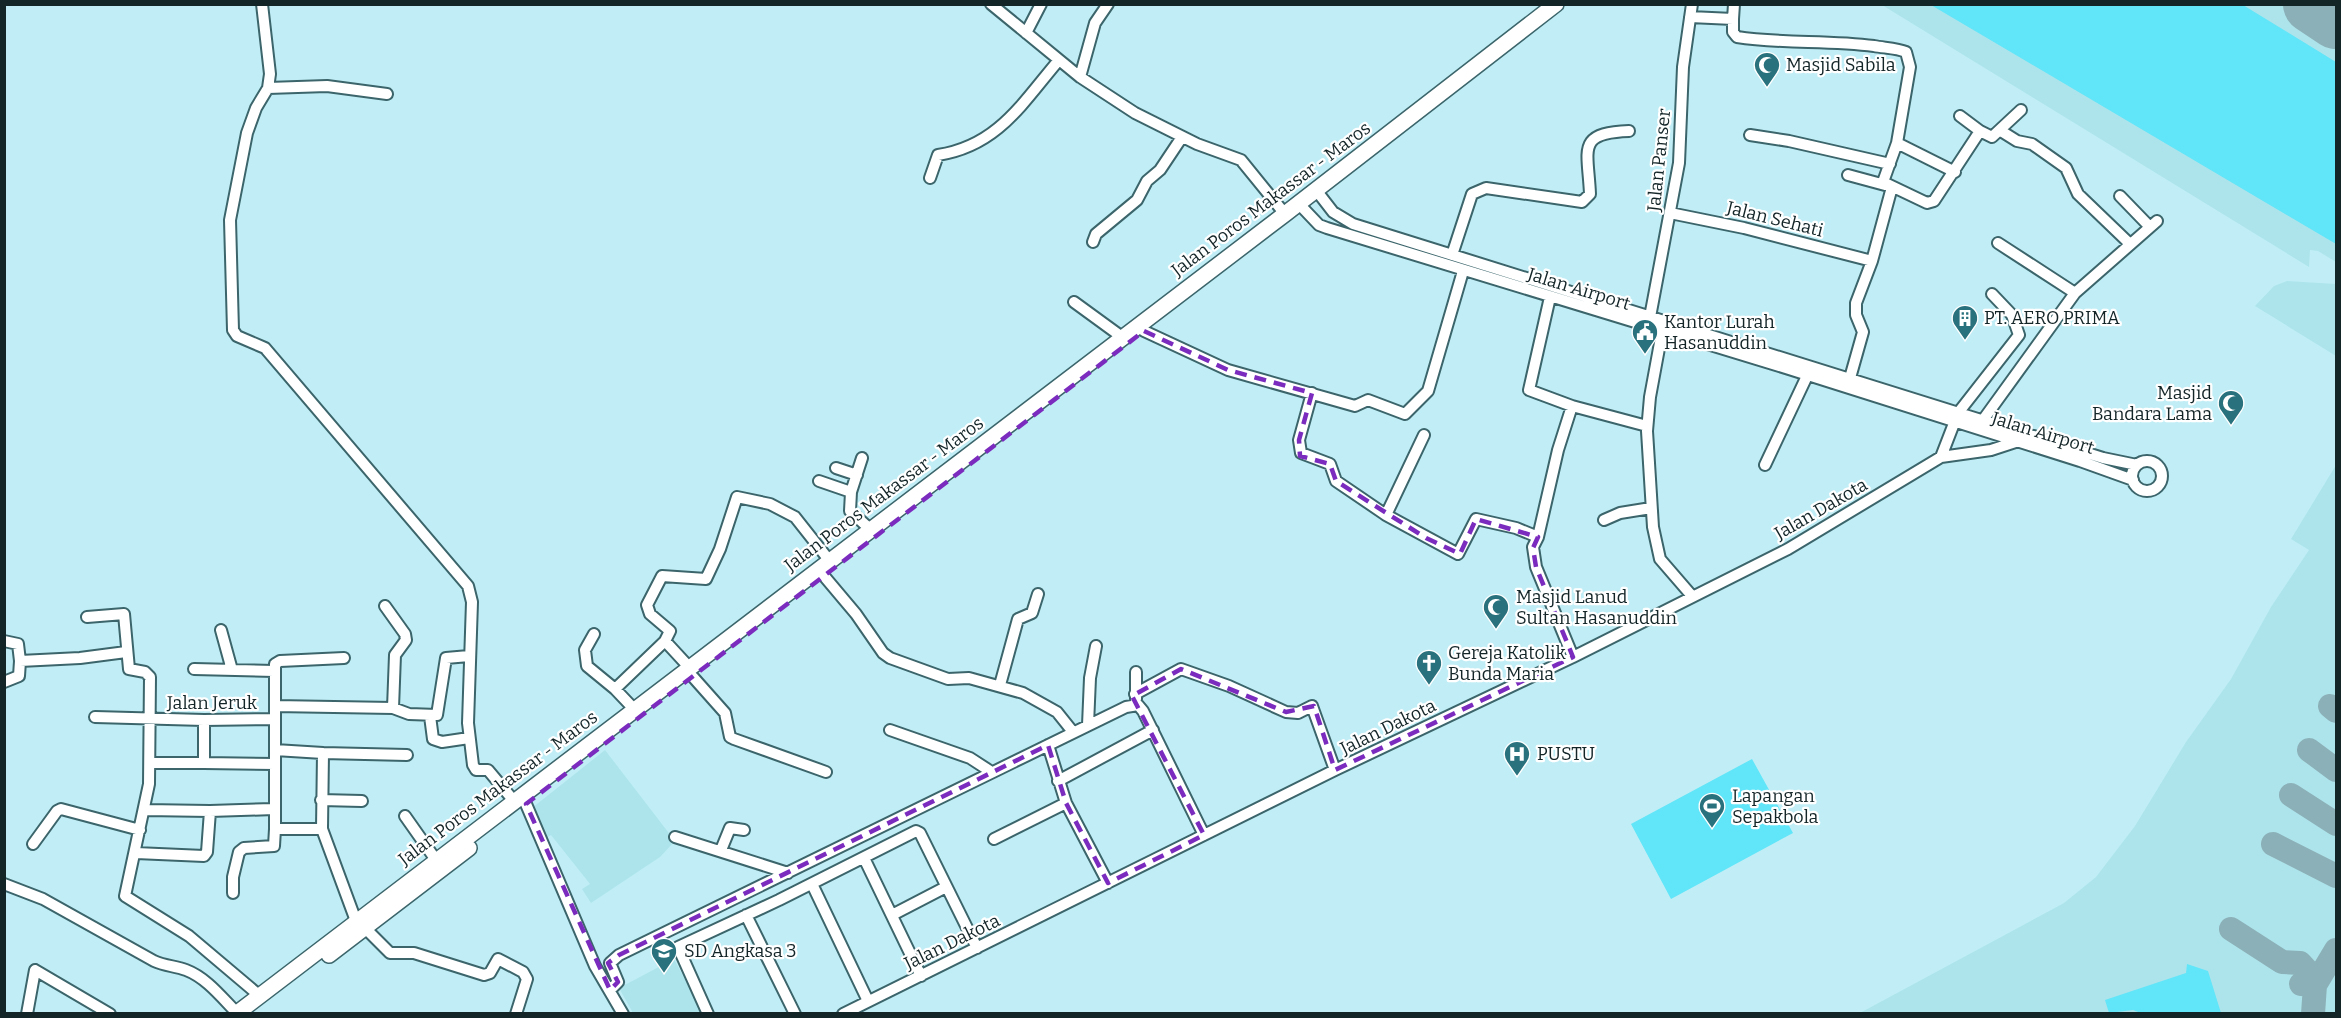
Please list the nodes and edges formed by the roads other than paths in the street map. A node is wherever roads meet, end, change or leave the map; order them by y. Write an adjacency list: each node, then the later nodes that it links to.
1 (262, 4): 14 (street)
2 (991, 4): 11 (street)
3 (1041, 4): 11 (street)
4 (1108, 4): 13 (street)
5 (1556, 4): 29 (highway, Jalan Poros Makassar - Maros)
6 (1569, 4): 29 (highway, Jalan Poros Makassar - Maros)
7 (1692, 4): 9 (street, Jalan Panser)
8 (1734, 4): 10 (street)
9 (1690, 17): 10 (street); 32 (street, Jalan Panser)
10 (1734, 20): 23 (street)
11 (1026, 33): 12 (street)
12 (1059, 60): 13 (street); 27 (street)
13 (1080, 77): 22 (street)
14 (268, 88): 15 (street); 88 (street)
15 (387, 94)
16 (2021, 110): 20 (street)
17 (1960, 116): 19 (street)
18 (1629, 131): 38 (street)
19 (1980, 131): 20 (street); 25 (street)
20 (2001, 131): 37 (street)
21 (1750, 135): 24 (street)
22 (1182, 137): 33 (street); 35 (street)
23 (1897, 143): 24 (street); 25 (street)
24 (1890, 164): 28 (street)
25 (1955, 172): 28 (street)
26 (1848, 176): 28 (street)
27 (930, 178)
28 (1888, 186): 39 (street)
29 (1319, 194): 31 (highway, Jalan Poros Makassar - Maros); 34 (street, Jalan Airport)
30 (2120, 196): 37 (street)
31 (1301, 207): 33 (highway, Jalan Poros Makassar - Maros); 34 (street, Jalan Airport); 47 (highway, Jalan Poros Makassar - Maros)
32 (1670, 213): 39 (street, Jalan Sehati); 46 (street, Jalan Panser)
33 (1285, 214): 49 (highway, Jalan Poros Makassar - Maros)
34 (1384, 239): 38 (street, Jalan Airport); 40 (street, Jalan Airport)
35 (1093, 242)
36 (1998, 243): 41 (street)
37 (2129, 243): 41 (street)
38 (1452, 255): 45 (street, Jalan Airport)
39 (1872, 261): 52 (street)
40 (1463, 271): 43 (street, Jalan Airport); 53 (street)
41 (2075, 293): 56 (street)
42 (1992, 294): 55 (street)
43 (1550, 297): 45 (street, Jalan Airport); 54 (street)
44 (1074, 302): 49 (street)
45 (1630, 316): 46 (street, Jalan Airport); 48 (street, Jalan Airport)
46 (1650, 317): 50 (street, Jalan Airport)
47 (1144, 331): 53 (street); 75 (highway, Jalan Poros Makassar - Maros)
48 (1662, 332): 50 (street, Jalan Airport); 57 (street)
49 (1122, 337): 73 (highway, Jalan Poros Makassar - Maros)
50 (1791, 365): 51 (street, Jalan Airport); 52 (street, Jalan Airport)
51 (1807, 376): 55 (street, Jalan Airport); 63 (street)
52 (1850, 378): 55 (street, Jalan Airport)
53 (1312, 393): 71 (street)
54 (1572, 406): 57 (street); 74 (street)
55 (1956, 418): 56 (street, Jalan Airport); 60 (street, Jalan Airport); 61 (street)
56 (1983, 420): 59 (street, Jalan Airport)
57 (1647, 426): 70 (street)
58 (1424, 435): 71 (street)
59 (2034, 436): 60 (street); 64 (street, Jalan Airport)
60 (2018, 443): 61 (street); 67 (street, Jalan Airport)
61 (1941, 457): 79 (street, Jalan Dakota)
62 (861, 458): 66 (street)
63 (1765, 465)
64 (2137, 465): 67 (street); 67 (street)
65 (836, 468): 66 (street)
66 (857, 474): 69 (street)
67 (2133, 480)
68 (819, 481): 69 (street)
69 (851, 492): 73 (street)
70 (1652, 508): 72 (street); 79 (street)
71 (1386, 515): 74 (street)
72 (1604, 520)
73 (870, 529): 75 (highway, Jalan Poros Makassar - Maros)
74 (1538, 537): 89 (street)
75 (851, 550): 76 (highway, Jalan Poros Makassar - Maros); 77 (highway, Jalan Poros Makassar - Maros)
76 (829, 560): 85 (street); 95 (highway, Jalan Poros Makassar - Maros)
77 (824, 576): 95 (highway, Jalan Poros Makassar - Maros); 98 (street)
78 (1038, 594): 98 (street)
79 (1692, 596): 89 (street, Jalan Dakota)
80 (384, 606): 102 (street)
81 (87, 617): 87 (street)
82 (221, 630): 93 (street)
83 (594, 634): 99 (street)
84 (4, 641): 91 (street)
85 (665, 641): 95 (street); 99 (street)
86 (1096, 646): 109 (street)
87 (126, 652): 91 (street); 106 (street)
88 (469, 656): 104 (street); 113 (street)
89 (1573, 657): 122 (street, Jalan Dakota)
90 (344, 658): 94 (street)
91 (20, 661): 97 (street)
92 (194, 669): 93 (street)
93 (232, 670): 94 (street)
94 (274, 671): 101 (street)
95 (691, 672): 103 (highway, Jalan Poros Makassar - Maros); 123 (street); 127 (highway, Jalan Poros Makassar - Maros)
96 (1136, 672): 100 (street)
97 (4, 682)
98 (999, 685): 112 (street)
99 (615, 689): 103 (street)
100 (1136, 700): 109 (street); 111 (street); 122 (street)
101 (275, 706): 102 (street); 107 (street)
102 (393, 708): 104 (street)
103 (634, 710): 127 (highway, Jalan Poros Makassar - Maros)
104 (430, 716): 113 (street)
105 (95, 717): 106 (street, Jalan Jeruk)
106 (149, 719): 108 (street, Jalan Jeruk); 118 (street)
107 (274, 719): 108 (street, Jalan Jeruk); 115 (street)
108 (204, 720): 119 (street)
109 (1088, 725): 112 (street)
110 (890, 730): 121 (street)
111 (1153, 730): 124 (street); 137 (street)
112 (1073, 732): 114 (street)
113 (469, 738): 127 (street)
114 (1048, 745): 121 (street); 124 (street)
115 (275, 750): 116 (street); 120 (street)
116 (323, 753): 117 (street); 125 (street)
117 (407, 755)
118 (150, 763): 119 (street); 130 (street)
119 (204, 763): 120 (street)
120 (275, 764): 129 (street)
121 (990, 771): 145 (street)
122 (1335, 771): 137 (street, Jalan Dakota)
123 (826, 772)
124 (1058, 781): 128 (street)
125 (321, 800): 126 (street); 134 (street)
126 (362, 801)
127 (520, 802): 144 (highway, Jalan Poros Makassar - Maros); 153 (highway, Jalan Poros Makassar - Maros); 156 (street)
128 (1066, 802): 139 (street); 146 (street)
129 (274, 809): 131 (street); 133 (street)
130 (145, 810): 131 (street); 135 (street)
131 (210, 811): 142 (street)
132 (405, 816): 144 (street)
133 (275, 829): 134 (street); 150 (street)
134 (322, 829): 153 (street)
135 (140, 830): 140 (street); 142 (street)
136 (744, 830): 141 (street)
137 (1204, 835): 146 (street, Jalan Dakota)
138 (675, 837): 141 (street)
139 (994, 839)
140 (33, 844)
141 (722, 850): 145 (street)
142 (136, 853): 157 (street)
143 (864, 858): 148 (street); 149 (street); 152 (street)
144 (436, 860): 153 (highway, Jalan Poros Makassar - Maros)
145 (788, 873): 156 (street)
146 (1108, 883): 154 (street, Jalan Dakota)
147 (4, 884): 159 (street)
148 (812, 884): 151 (street); 158 (street)
149 (946, 887): 152 (street); 154 (street)
150 (233, 892)
151 (746, 915): 165 (street); 166 (street)
152 (892, 915): 155 (street)
153 (360, 924): 157 (highway, Jalan Poros Makassar - Maros); 162 (highway, Jalan Poros Makassar - Maros); 163 (street)
154 (977, 948): 155 (street, Jalan Dakota)
155 (921, 976): 158 (street, Jalan Dakota)
156 (610, 990): 164 (street)
157 (260, 996): 159 (highway, Jalan Poros Makassar - Maros)
158 (868, 1001): 167 (street, Jalan Dakota)
159 (237, 1013)
160 (27, 1014): 161 (street)
161 (111, 1014)
162 (252, 1014)
163 (516, 1014)
164 (623, 1014)
165 (708, 1014)
166 (795, 1014)
167 (843, 1014)

